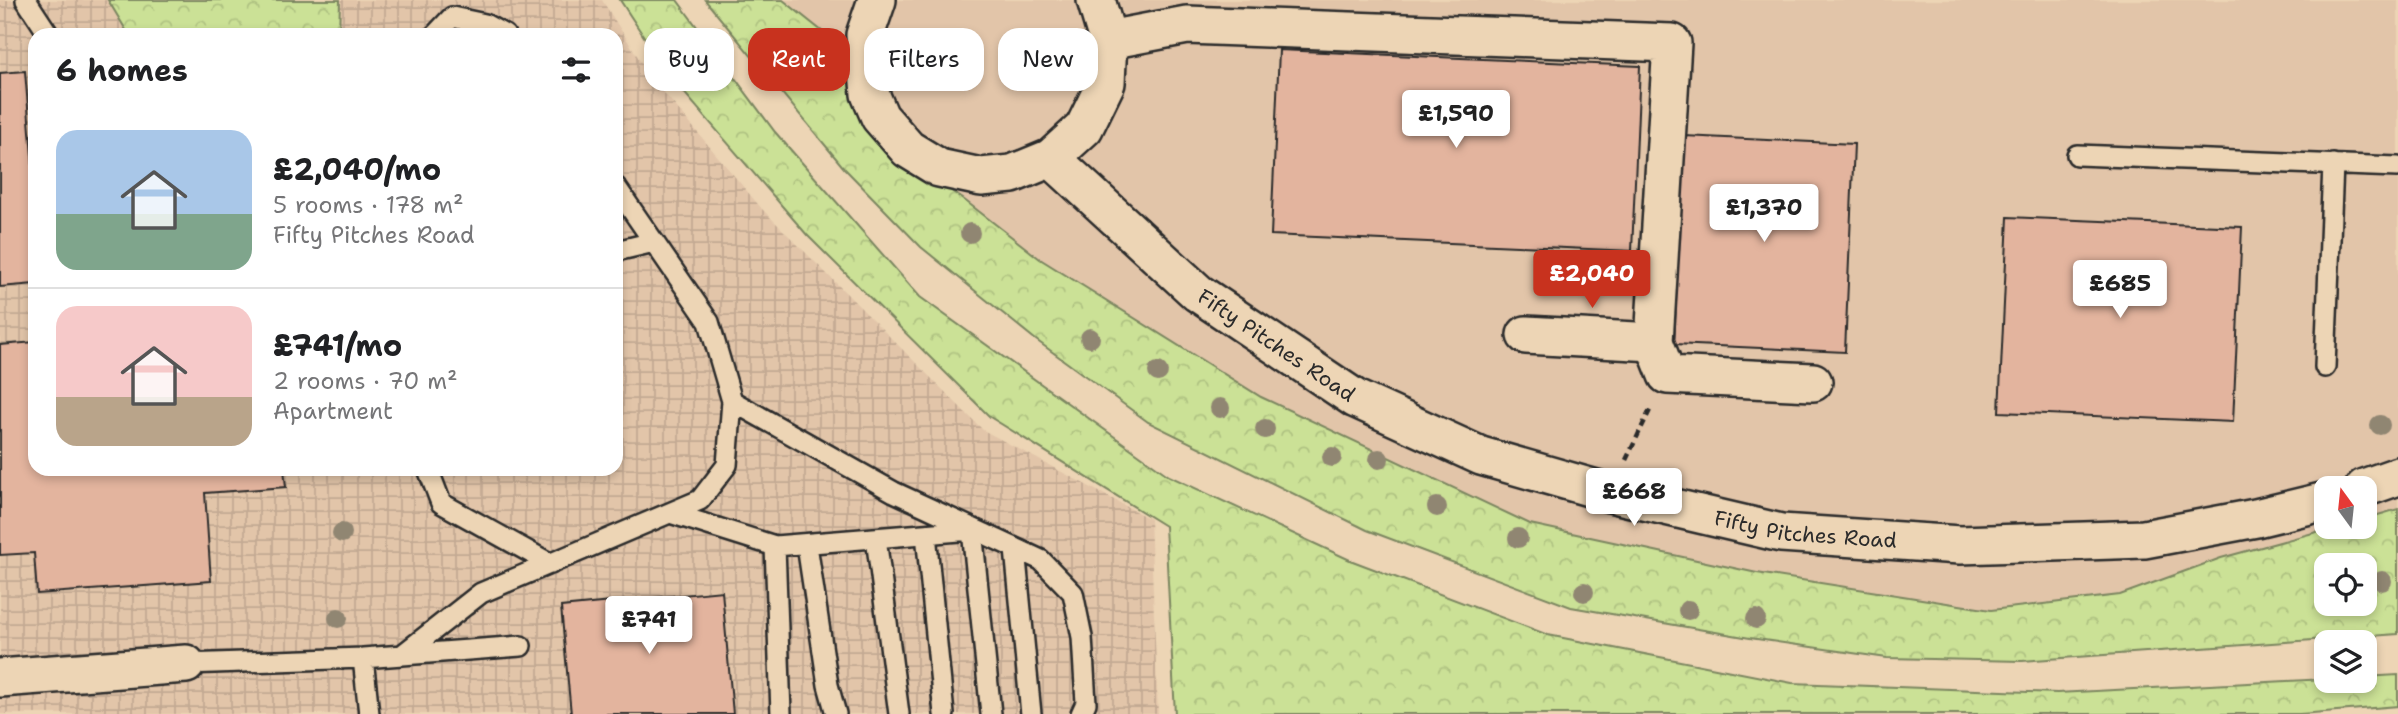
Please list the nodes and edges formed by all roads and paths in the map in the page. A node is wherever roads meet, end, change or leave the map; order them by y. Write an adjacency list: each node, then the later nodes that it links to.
1 (26, 0): 4 (lane)
2 (877, 0): 9 (street)
3 (1096, 0): 7 (street)
4 (44, 28)
5 (442, 28): 6 (lane)
6 (492, 28)
7 (1108, 40): 9 (street); 16 (street)
8 (2077, 155): 10 (lane)
9 (1051, 158): 23 (street, Fifty Pitches Road)
10 (2333, 164): 11 (lane); 17 (lane)
11 (2398, 167)
12 (623, 197): 13 (lane)
13 (654, 242): 14 (lane); 19 (lane)
14 (623, 249)
15 (1526, 335): 16 (street)
16 (1660, 359): 18 (street); 23 (path)
17 (2325, 367)
18 (1813, 382)
19 (732, 401): 25 (lane); 26 (lane)
20 (431, 476): 32 (lane)
21 (2398, 477): 22 (street)
22 (2377, 484)
23 (1610, 493): 24 (street, Fifty Pitches Road)
24 (2314, 504)
25 (670, 513): 30 (lane); 32 (lane)
26 (972, 530): 27 (lane); 31 (lane); 43 (lane)
27 (926, 534): 28 (lane); 42 (lane)
28 (876, 538): 29 (lane); 41 (lane)
29 (807, 545): 30 (lane); 40 (lane)
30 (775, 546): 39 (lane)
31 (1015, 549): 44 (lane); 45 (lane)
32 (551, 564): 34 (lane)
33 (522, 646): 34 (lane)
34 (402, 655): 35 (lane)
35 (363, 658): 36 (lane); 38 (lane)
36 (186, 664): 37 (street)
37 (0, 678)
38 (369, 714)
39 (781, 714)
40 (836, 714)
41 (899, 714)
42 (944, 714)
43 (991, 714)
44 (1031, 714)
45 (1081, 714)

